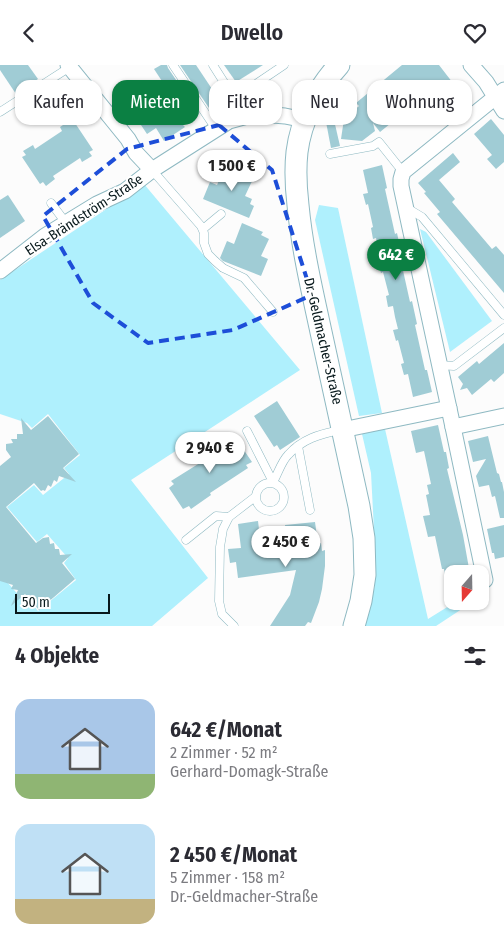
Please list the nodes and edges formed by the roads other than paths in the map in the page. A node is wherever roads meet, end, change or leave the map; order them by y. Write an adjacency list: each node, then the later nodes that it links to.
1 (173, 65): 15 (lane)
2 (213, 65): 7 (lane)
3 (284, 65): 8 (lane)
4 (339, 65): 9 (street, Dr.-Geldmacher-Straße)
5 (472, 65): 10 (street)
6 (69, 66): 12 (lane); 17 (street)
7 (222, 80)
8 (262, 80)
9 (327, 80)
10 (500, 94): 11 (street); 18 (street)
11 (504, 111)
12 (0, 112)
13 (222, 125): 15 (street, Elsa-Brändström-Straße)
14 (304, 125): 32 (street, Dr.-Geldmacher-Straße)
15 (216, 129): 17 (street, Elsa-Brändström-Straße)
16 (330, 154): 18 (lane)
17 (152, 170): 22 (street, Elsa-Brändström-Straße); 23 (lane)
18 (403, 172): 20 (street)
19 (52, 203): 22 (lane)
20 (406, 207): 26 (lane); 28 (street)
21 (221, 214): 23 (lane)
22 (66, 223): 24 (street, Elsa-Brändström-Straße)
23 (203, 229): 25 (lane)
24 (0, 271)
25 (273, 312)
26 (504, 315)
27 (504, 328): 28 (lane)
28 (439, 365): 29 (street)
29 (449, 408): 31 (street); 32 (street)
30 (504, 416): 31 (street)
31 (453, 427): 40 (street)
32 (342, 430): 34 (lane); 42 (street, Dr.-Geldmacher-Straße)
33 (247, 431): 35 (lane)
34 (298, 446): 35 (lane); 37 (lane)
35 (273, 483): 36 (lane); 36 (lane)
36 (255, 497): 38 (lane)
37 (310, 510)
38 (229, 517): 39 (lane); 41 (lane)
39 (186, 540)
40 (483, 565)
41 (234, 626)
42 (354, 626)

